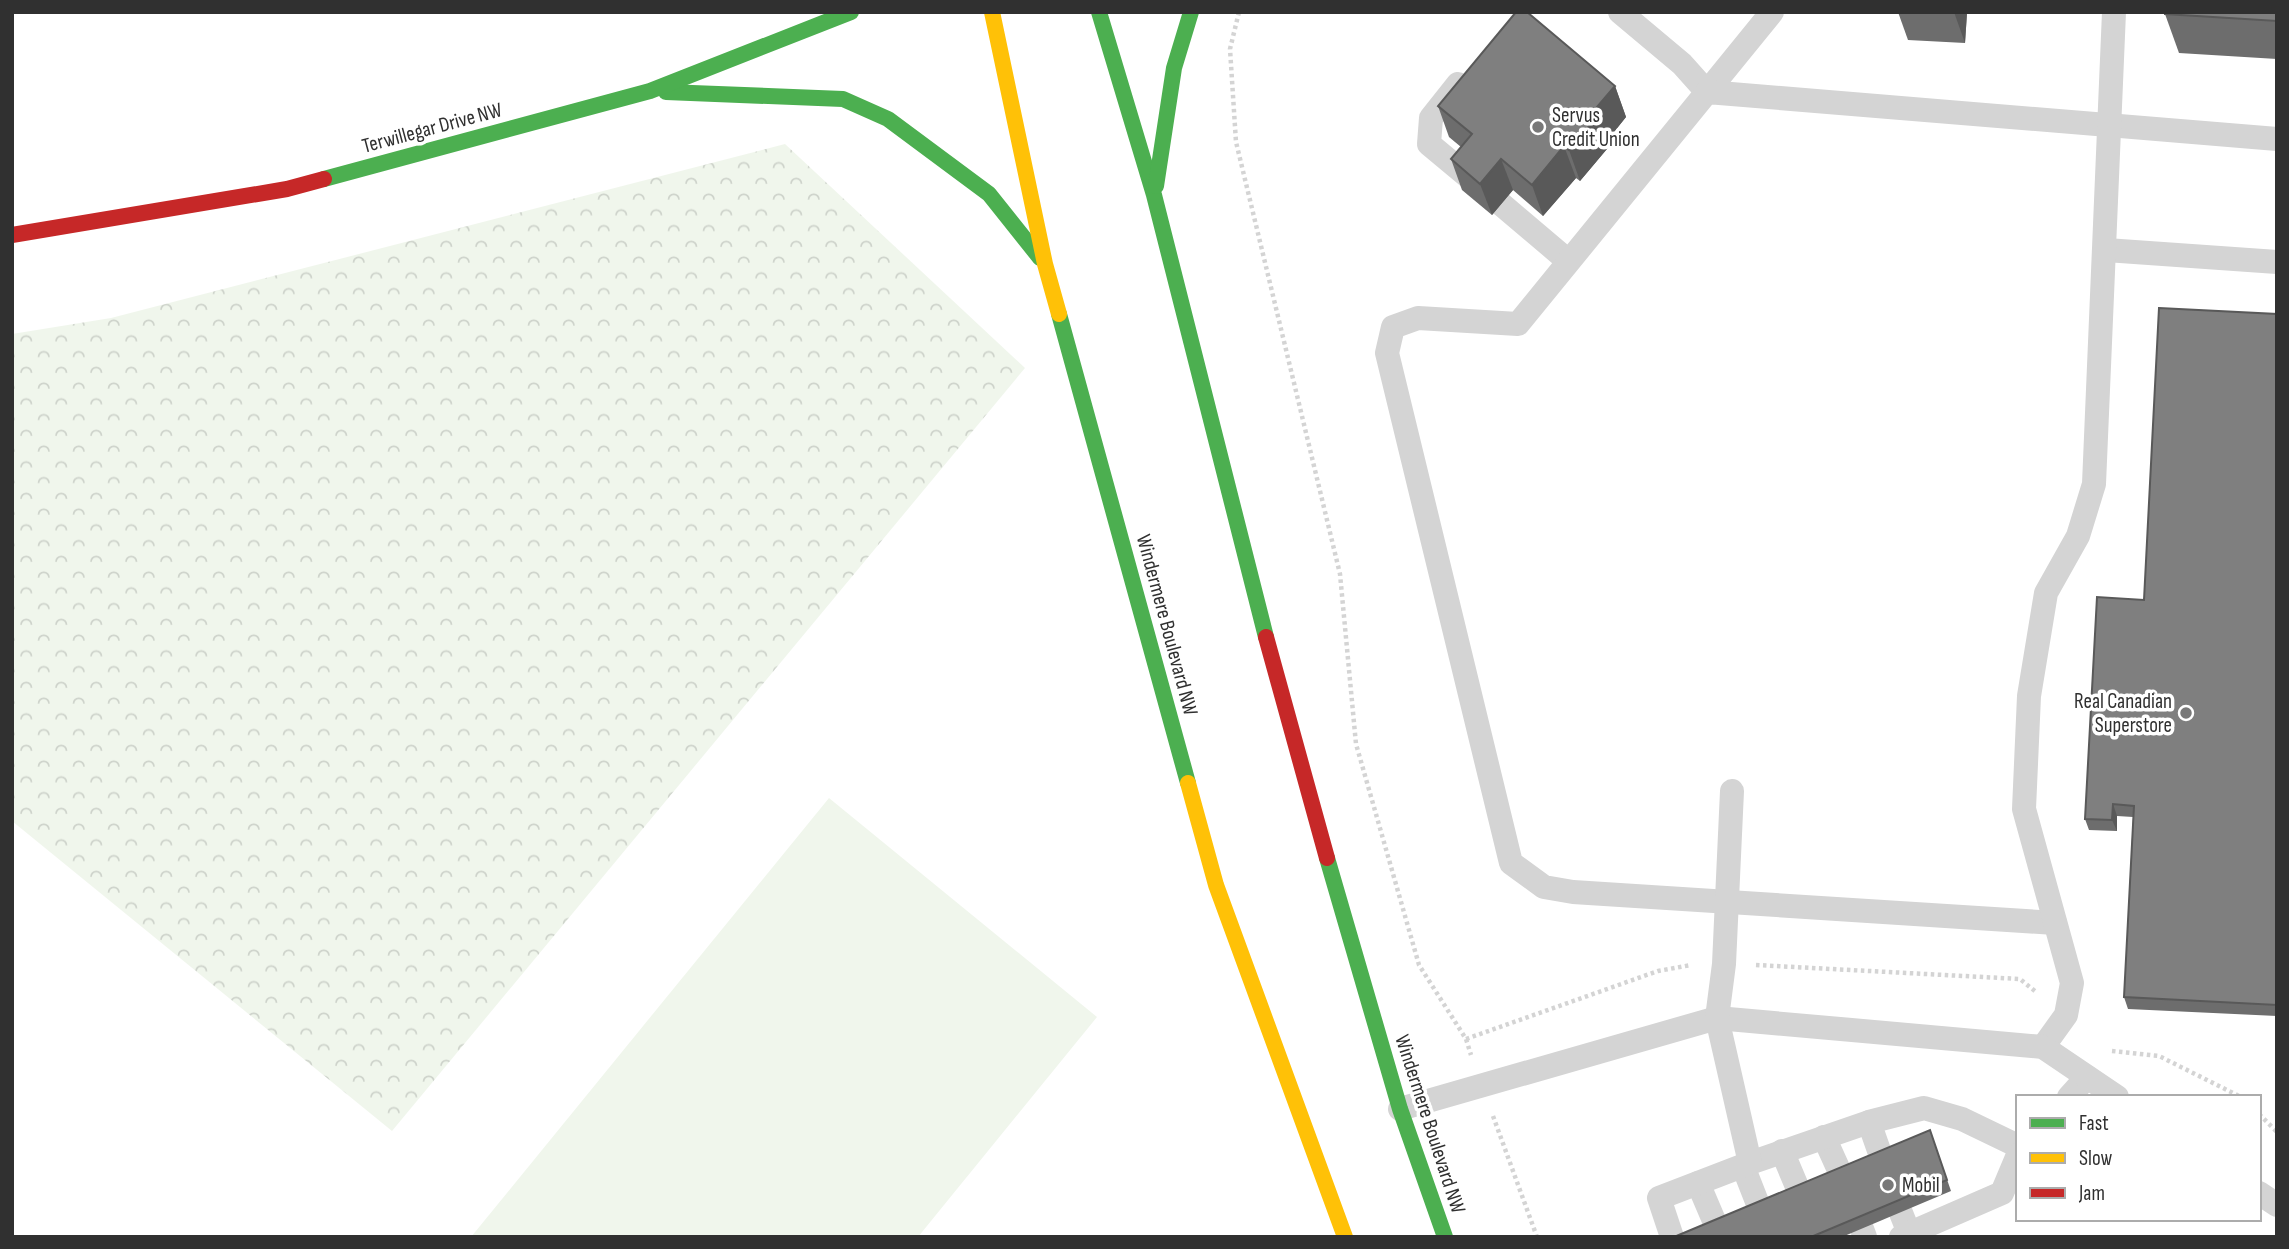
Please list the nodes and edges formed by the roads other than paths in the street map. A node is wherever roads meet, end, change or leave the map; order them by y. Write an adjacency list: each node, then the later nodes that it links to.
1 (850, 12): 9 (street, Terwillegar Drive NW)
2 (992, 12): 20 (street, Windermere Boulevard NW)
3 (1099, 12): 14 (street, Windermere Boulevard NW)
4 (1191, 12): 14 (street)
5 (1620, 12): 10 (lane)
6 (1772, 12): 10 (lane)
7 (2114, 12): 11 (lane)
8 (1473, 65): 13 (lane)
9 (650, 91): 16 (street, Terwillegar Drive NW); 20 (street)
10 (1707, 92): 11 (lane); 18 (lane)
11 (2111, 127): 12 (lane); 17 (lane)
12 (2277, 139)
13 (1471, 179)
14 (1154, 195): 29 (street, Windermere Boulevard NW)
15 (1500, 204): 18 (lane)
16 (12, 235)
17 (2106, 250): 19 (lane); 23 (lane)
18 (1567, 260): 22 (lane)
19 (2277, 262)
20 (1045, 264): 45 (street, Windermere Boulevard NW)
21 (1732, 790): 22 (lane)
22 (1727, 902): 23 (lane); 24 (lane)
23 (2055, 923): 25 (lane)
24 (1717, 1018): 25 (lane); 29 (lane); 36 (lane)
25 (2043, 1048): 26 (lane)
26 (2087, 1077): 27 (lane); 28 (lane)
27 (2070, 1095)
28 (2114, 1095)
29 (1400, 1110): 46 (street, Windermere Boulevard NW)
30 (1869, 1122): 31 (lane); 32 (lane); 35 (lane)
31 (1824, 1137): 33 (lane); 37 (lane)
32 (2016, 1145)
33 (1782, 1151): 36 (lane); 40 (lane)
34 (2016, 1160): 43 (lane)
35 (1883, 1162)
36 (1746, 1164): 38 (lane); 42 (lane)
37 (1843, 1179)
38 (1698, 1183): 44 (lane); 47 (lane)
39 (2261, 1194): 41 (lane)
40 (1801, 1196)
41 (2277, 1205)
42 (1761, 1212)
43 (1904, 1228)
44 (1718, 1230)
45 (1345, 1237)
46 (1445, 1237)
47 (1672, 1237)

